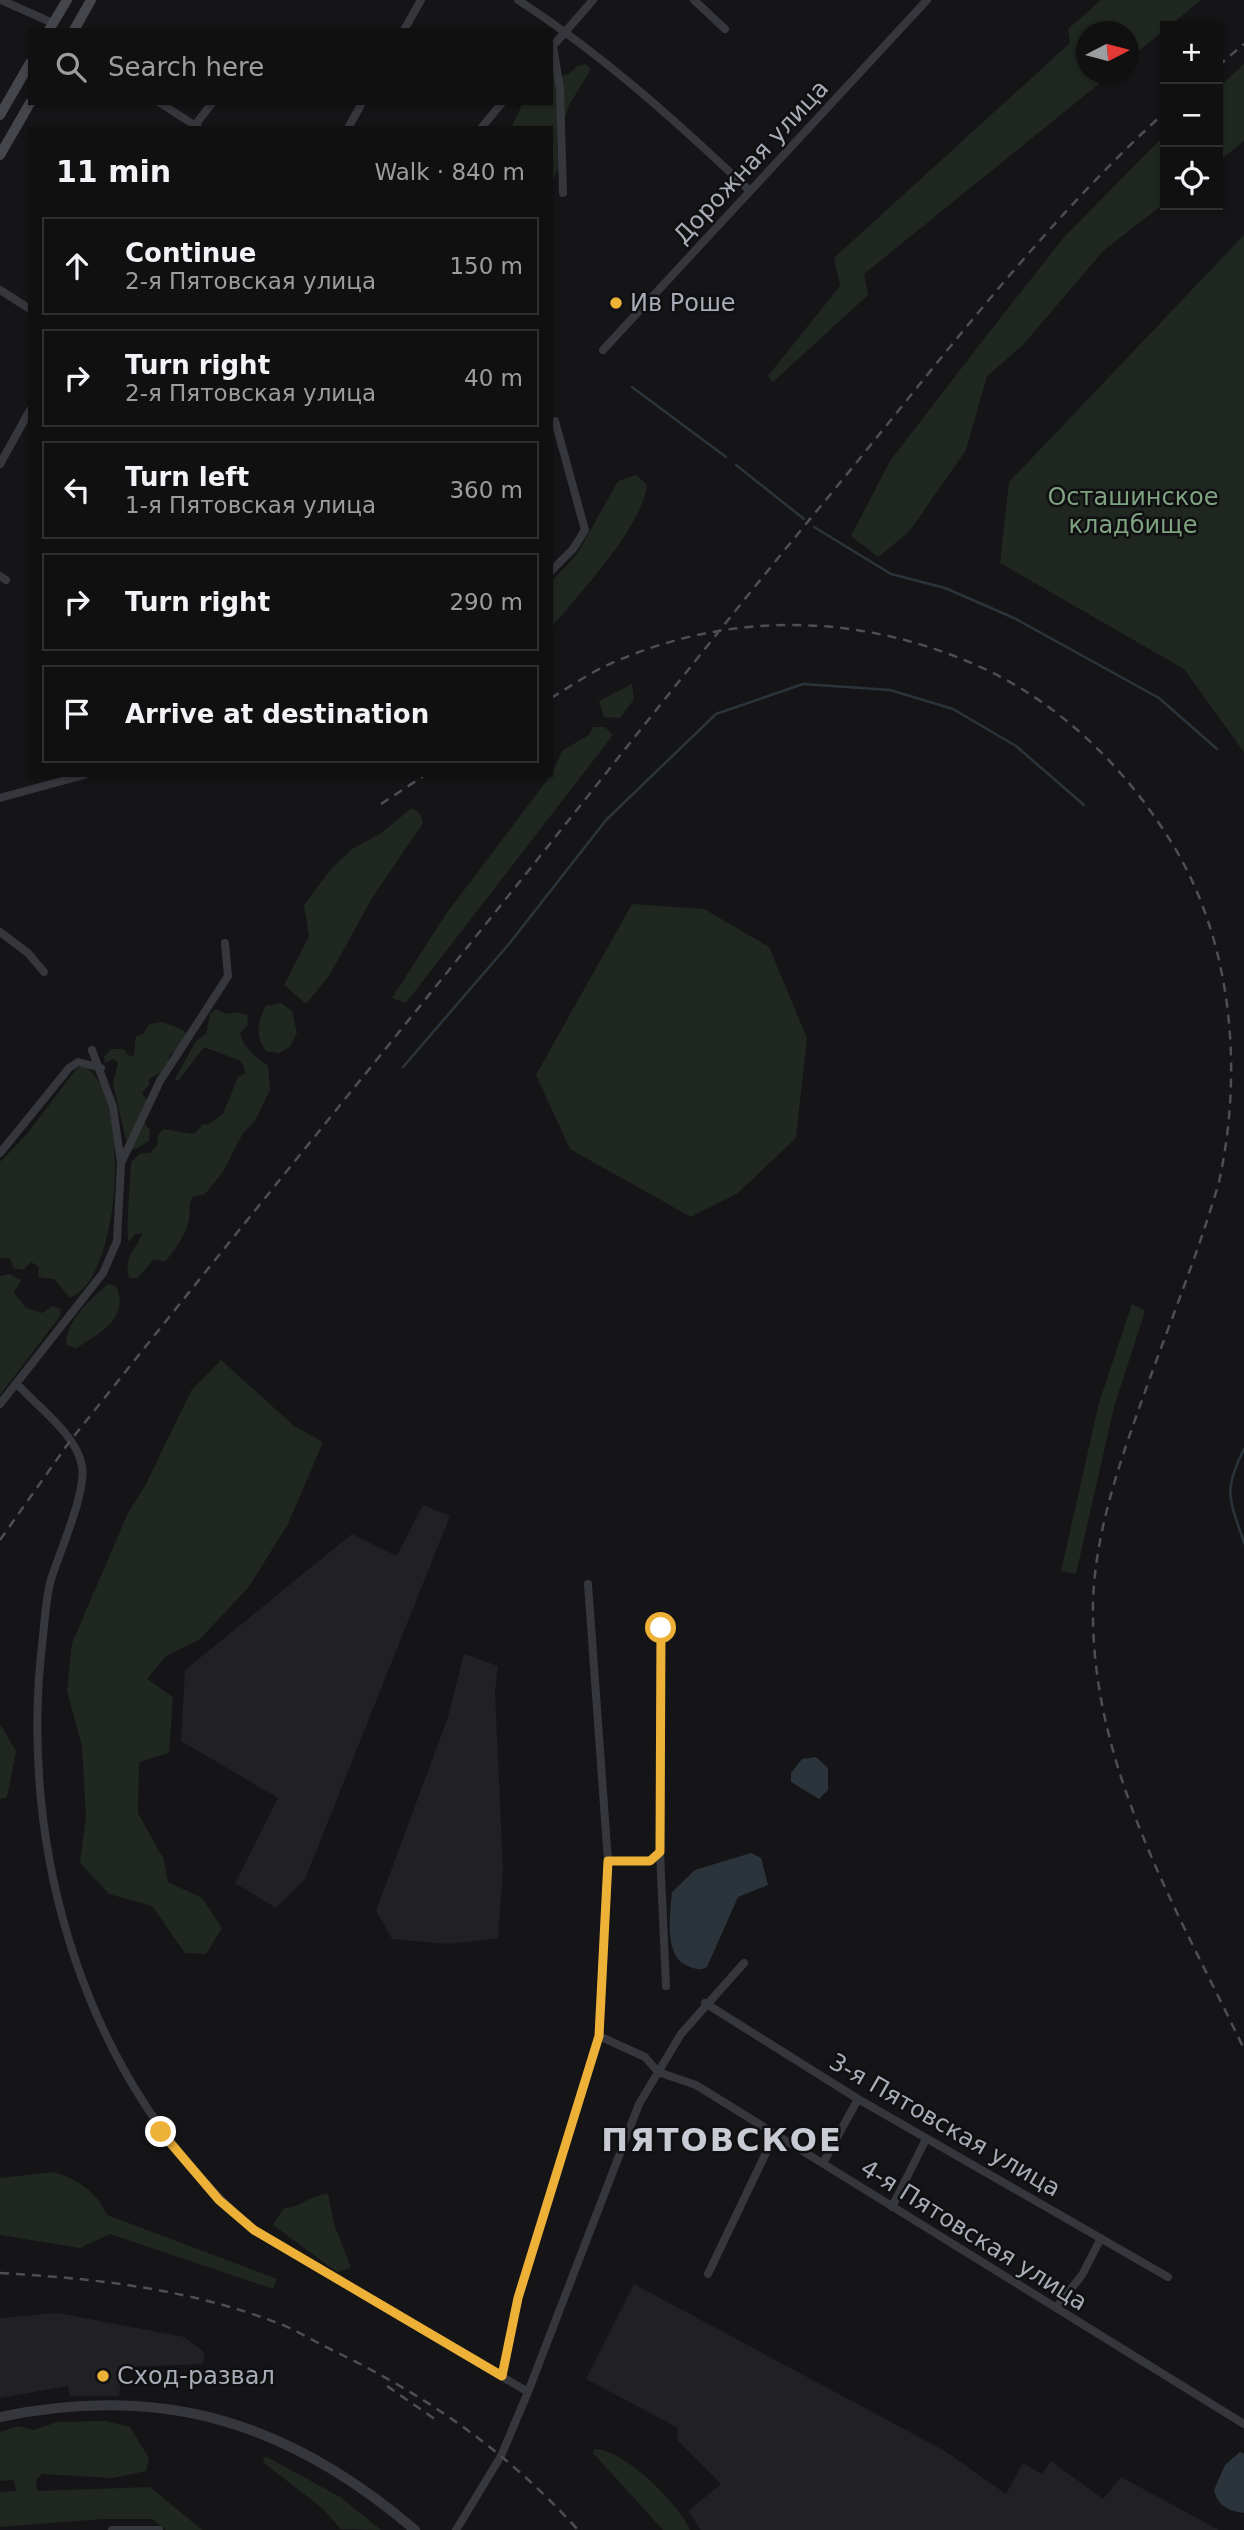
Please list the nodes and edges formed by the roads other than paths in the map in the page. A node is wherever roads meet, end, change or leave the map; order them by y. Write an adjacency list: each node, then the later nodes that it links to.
1 (1, 0): 11 (street)
2 (67, 0): 11 (main road)
3 (91, 0): 12 (main road)
4 (421, 0): 13 (street)
5 (519, 0): 15 (street)
6 (593, 0): 15 (street)
7 (694, 0): 14 (street)
8 (909, 0): 10 (street)
9 (927, 0): 10 (street, Дорожная улица)
10 (918, 8): 30 (street, Дорожная улица)
11 (51, 26)
12 (75, 28)
13 (405, 28)
14 (724, 29)
15 (566, 31): 16 (street); 30 (street)
16 (553, 46)
17 (553, 52): 31 (street)
18 (28, 66): 24 (main road)
19 (29, 105): 29 (main road)
20 (163, 105): 25 (street)
21 (211, 105): 26 (street)
22 (361, 105): 27 (street)
23 (500, 105): 28 (street)
24 (0, 115)
25 (194, 126)
26 (197, 126)
27 (349, 126)
28 (483, 126)
29 (0, 155)
30 (749, 190): 34 (street, Дорожная улица)
31 (563, 193)
32 (0, 290): 33 (street)
33 (28, 308)
34 (603, 350)
35 (28, 414): 37 (street)
36 (555, 421): 38 (street)
37 (0, 464)
38 (553, 569)
39 (77, 777): 40 (street)
40 (0, 798)
41 (0, 932): 43 (street)
42 (225, 943): 47 (street)
43 (44, 972)
44 (92, 1050): 45 (street)
45 (101, 1068): 46 (street); 47 (street)
46 (0, 1153)
47 (121, 1163): 48 (street)
48 (17, 1384): 49 (street); 68 (street)
49 (0, 1404)
50 (588, 1584): 53 (street)
51 (661, 1628): 52 (street)
52 (660, 1852): 53 (street); 55 (street)
53 (608, 1861): 57 (street)
54 (744, 1963): 56 (street)
55 (666, 1986)
56 (705, 2003): 58 (street); 59 (street, 3-я Пятовская улица)
57 (599, 2036): 58 (street, 4-я Пятовская улица); 68 (street)
58 (658, 2071): 60 (street, 4-я Пятовская улица); 69 (street)
59 (858, 2099): 61 (street, 3-я Пятовская улица); 62 (street)
60 (775, 2134): 62 (street, 4-я Пятовская улица); 65 (street)
61 (926, 2138): 63 (street); 64 (street, 3-я Пятовская улица)
62 (823, 2163): 63 (street, 4-я Пятовская улица)
63 (892, 2207): 67 (street, 4-я Пятовская улица)
64 (1101, 2238): 66 (street, 3-я Пятовская улица); 67 (street)
65 (708, 2274)
66 (1168, 2277)
67 (1056, 2308): 71 (street, 4-я Пятовская улица)
68 (502, 2376): 69 (street)
69 (528, 2392): 75 (street)
70 (0, 2417): 74 (street)
71 (1244, 2424)
72 (112, 2530): 73 (street)
73 (159, 2530)
74 (415, 2530)
75 (456, 2530)

